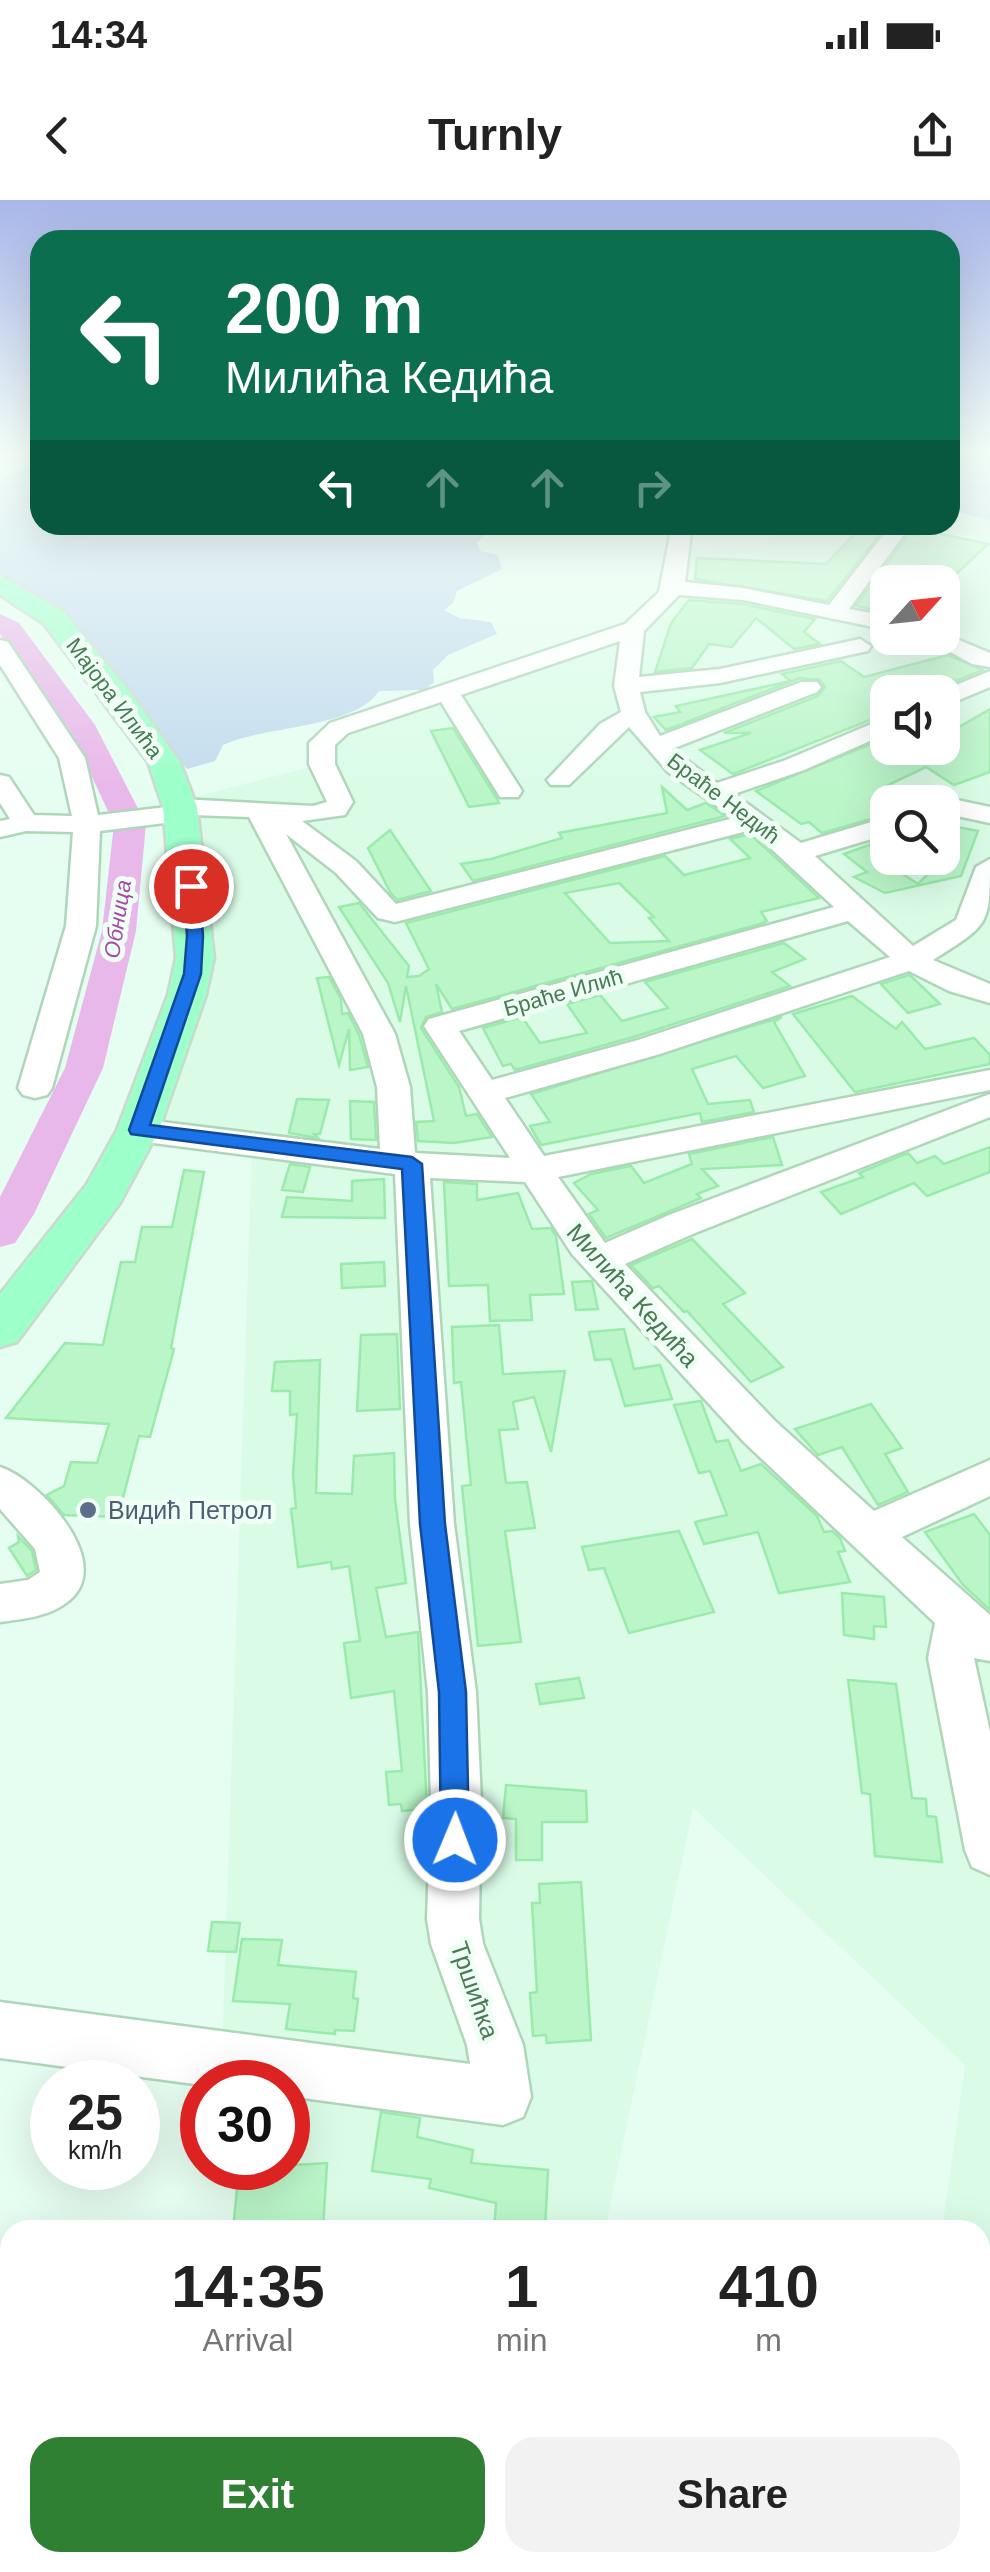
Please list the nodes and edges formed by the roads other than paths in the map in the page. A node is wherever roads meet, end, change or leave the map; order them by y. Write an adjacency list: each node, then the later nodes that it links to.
1 (678, 565): 4 (street)
2 (871, 565): 5 (street)
3 (0, 583): 27 (main road, Мајора Илића)
4 (675, 588): 5 (street); 7 (street)
5 (836, 611): 6 (street)
6 (870, 619)
7 (633, 629): 12 (street, Браће Недић); 15 (street)
8 (860, 646): 12 (street)
9 (0, 647): 30 (street)
10 (960, 652): 11 (street)
11 (987, 668): 14 (street)
12 (626, 686): 16 (street, Браће Недић)
13 (809, 687): 18 (street)
14 (960, 687)
15 (448, 694): 22 (street); 25 (street)
16 (634, 714): 18 (street, Браће Недић); 19 (street)
17 (870, 732): 23 (street)
18 (656, 746): 23 (street, Браће Недић)
19 (560, 780)
20 (0, 783): 31 (street)
21 (990, 787): 24 (street)
22 (509, 791)
23 (716, 792): 29 (street, Браће Недић)
24 (960, 804)
25 (258, 811): 27 (street); 29 (street); 43 (street, Тршићка)
26 (960, 811): 28 (street)
27 (173, 812): 30 (street); 42 (main road, Мајора Илића)
28 (990, 815)
29 (756, 820): 33 (street, Браће Недић)
30 (92, 823): 31 (street); 39 (street)
31 (13, 826)
32 (870, 832): 33 (street)
33 (797, 854): 35 (street, Браће Недић)
34 (990, 867): 36 (street)
35 (851, 911): 36 (street, Браће Недић); 40 (street, Браће Илић)
36 (912, 960): 37 (street, Браће Недић); 40 (street)
37 (990, 994)
38 (990, 1080): 44 (street)
39 (35, 1088)
40 (484, 1093): 44 (street, Браће Илић)
41 (990, 1105): 45 (street)
42 (138, 1130): 43 (street); 46 (main road, Мајора Илића)
43 (405, 1163): 44 (street); 53 (street, Тршићка)
44 (533, 1170): 45 (street, Милића Кедића)
45 (599, 1261): 49 (street, Милића Кедића)
46 (0, 1329)
47 (990, 1476): 49 (street)
48 (0, 1484): 50 (street)
49 (868, 1533): 51 (street, Милића Кедића)
50 (0, 1603)
51 (975, 1630): 52 (street)
52 (990, 1850)
53 (0, 2030)

